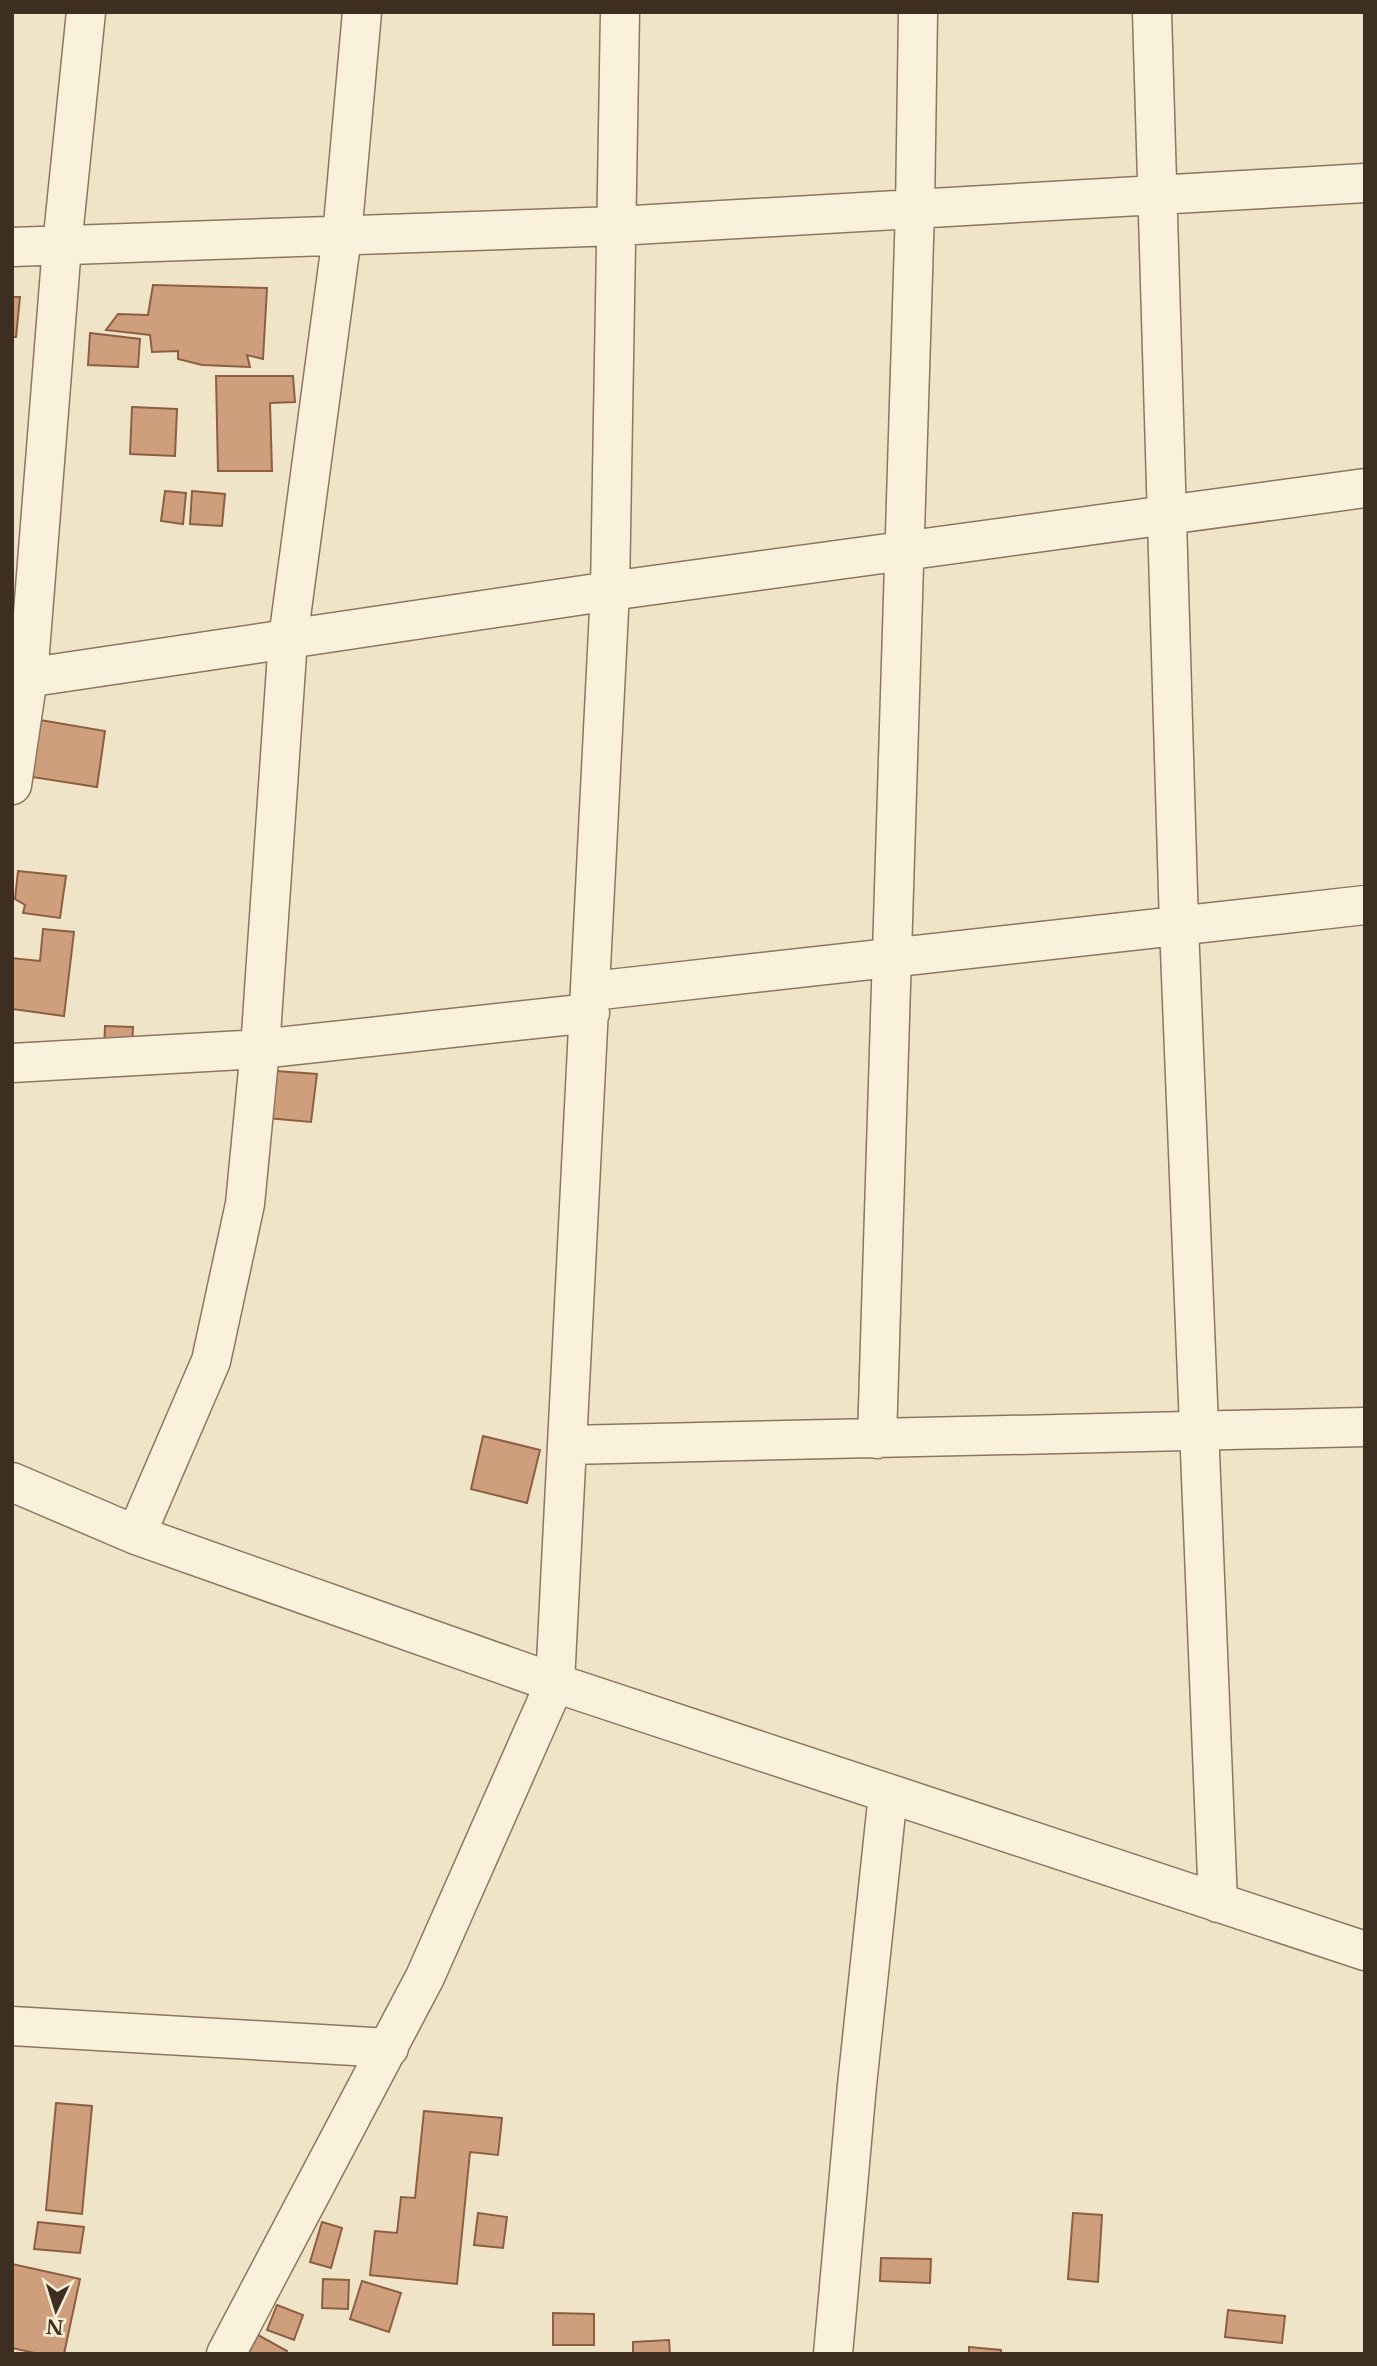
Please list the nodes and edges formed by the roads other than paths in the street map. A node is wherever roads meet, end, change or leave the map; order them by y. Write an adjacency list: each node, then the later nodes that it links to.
1 (86, 12): 11 (street)
2 (362, 12): 10 (street)
3 (620, 12): 9 (street)
4 (918, 12): 8 (street)
5 (1152, 12): 7 (street)
6 (1365, 183): 7 (street)
7 (1158, 195): 8 (street); 14 (street)
8 (915, 209): 9 (street); 15 (street)
9 (617, 226): 10 (street); 16 (street)
10 (342, 236): 11 (street); 17 (street)
11 (61, 246): 12 (street); 18 (street)
12 (12, 247)
13 (1365, 488): 14 (street)
14 (1169, 514): 15 (street); 21 (street)
15 (902, 551): 16 (street); 22 (street)
16 (610, 591): 17 (street); 23 (street)
17 (288, 639): 18 (street); 24 (street)
18 (20, 679): 19 (street)
19 (12, 785)
20 (1365, 905): 21 (street)
21 (1179, 926): 22 (street); 27 (street)
22 (890, 959): 23 (street); 28 (street)
23 (591, 1002): 24 (street); 29 (street)
24 (260, 1049): 25 (street); 31 (street)
25 (12, 1063)
26 (1365, 1427): 27 (street)
27 (1199, 1431): 28 (street); 34 (street)
28 (877, 1438): 29 (street)
29 (568, 1446): 32 (street)
30 (12, 1482): 31 (street)
31 (136, 1535): 32 (street)
32 (555, 1683): 33 (street); 37 (street)
33 (888, 1794): 34 (street); 39 (street)
34 (1218, 1903): 35 (street)
35 (1365, 1951)
36 (12, 2026): 37 (street)
37 (389, 2048): 38 (street)
38 (226, 2354)
39 (833, 2354)

